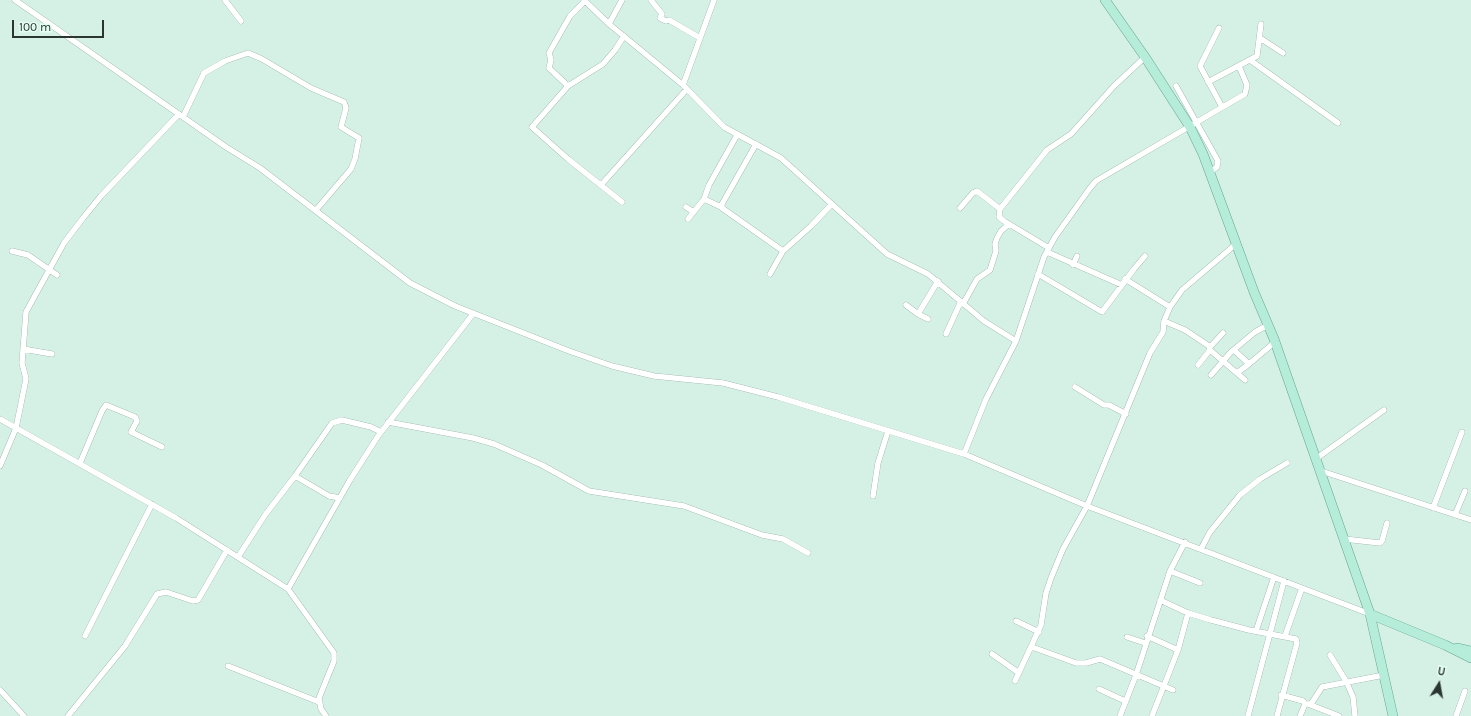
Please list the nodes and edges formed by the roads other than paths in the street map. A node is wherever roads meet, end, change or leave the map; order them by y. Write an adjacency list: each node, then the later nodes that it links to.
1 (16, 0): 24 (street)
2 (225, 0): 8 (street)
3 (585, 0): 9 (street); 20 (street)
4 (622, 0): 9 (street)
5 (651, 0): 13 (street)
6 (714, 0): 13 (street)
7 (1104, 0): 16 (main road)
8 (241, 21)
9 (609, 24): 12 (street)
10 (1261, 24): 14 (street)
11 (1219, 28): 19 (street)
12 (624, 36): 20 (street); 22 (street)
13 (700, 38): 22 (street)
14 (1260, 38): 15 (street); 17 (street)
15 (1283, 53)
16 (1146, 56): 26 (main road); 36 (street)
17 (1250, 60): 18 (street); 25 (street)
18 (1239, 66): 19 (street); 23 (street)
19 (1208, 82): 23 (street)
20 (568, 86): 29 (street)
21 (1176, 86): 26 (street)
22 (685, 87): 27 (street); 29 (street)
23 (1222, 107): 26 (street)
24 (181, 116): 37 (street); 37 (street); 48 (street)
25 (1338, 123)
26 (1194, 124): 41 (main road); 42 (street)
27 (737, 135): 28 (street); 30 (street)
28 (756, 144): 32 (street); 34 (street)
29 (601, 185): 31 (street)
30 (704, 199): 34 (street); 38 (street)
31 (622, 202)
32 (831, 205): 44 (street); 53 (street)
33 (686, 207): 38 (street)
34 (721, 207): 44 (street)
35 (960, 208): 36 (street)
36 (1000, 209): 40 (street)
37 (316, 210): 58 (street)
38 (694, 212): 39 (street)
39 (688, 219)
40 (1009, 224): 42 (street); 55 (street)
41 (1236, 244): 57 (street); 62 (main road)
42 (1048, 250): 47 (street); 50 (street)
43 (12, 251): 48 (street)
44 (783, 251): 49 (street)
45 (1077, 256): 47 (street)
46 (1145, 256): 52 (street)
47 (1073, 265): 54 (street)
48 (50, 270): 51 (street); 68 (street)
49 (770, 274)
50 (1038, 274): 54 (street); 65 (street)
51 (57, 275)
52 (1125, 280): 54 (street); 57 (street)
53 (938, 281): 55 (street); 59 (street)
54 (1122, 285)
55 (962, 302): 64 (street); 65 (street)
56 (906, 305): 59 (street)
57 (1170, 307): 61 (street)
58 (473, 314): 81 (street); 83 (street)
59 (918, 314): 60 (street)
60 (928, 320)
61 (1164, 321): 67 (street); 79 (street)
62 (1268, 325): 66 (main road); 69 (street)
63 (1224, 333): 67 (street)
64 (946, 334)
65 (1016, 341): 87 (street)
66 (1275, 342): 72 (street); 88 (main road)
67 (1210, 348): 71 (street); 73 (street)
68 (23, 349): 70 (street); 82 (street)
69 (1234, 350): 71 (street); 72 (street)
70 (52, 354)
71 (1223, 360): 74 (street); 75 (street)
72 (1249, 364): 74 (street)
73 (1198, 365)
74 (1237, 373): 76 (street)
75 (1211, 375)
76 (1245, 380)
77 (1075, 387): 79 (street)
78 (1384, 410): 88 (street)
79 (1126, 414): 98 (street)
80 (0, 419): 82 (street)
81 (388, 422): 84 (street); 107 (street)
82 (16, 428): 90 (street); 91 (street)
83 (888, 431): 87 (street); 95 (street)
84 (381, 432): 93 (street); 96 (street)
85 (1462, 432): 99 (street)
86 (162, 447): 90 (street)
87 (964, 454): 98 (street)
88 (1317, 458): 92 (main road)
89 (1287, 463): 105 (street)
90 (80, 464): 97 (street)
91 (0, 466)
92 (1321, 471): 99 (street); 103 (main road)
93 (296, 476): 96 (street); 108 (street)
94 (1465, 491): 100 (street)
95 (873, 496)
96 (340, 498): 114 (street)
97 (152, 504): 106 (street); 122 (street)
98 (1087, 506): 104 (street); 120 (street)
99 (1433, 508): 100 (street)
100 (1455, 515): 101 (street)
101 (1471, 520)
102 (1387, 522): 103 (street)
103 (1344, 539): 117 (main road)
104 (1185, 542): 105 (street); 109 (street)
105 (1202, 549): 110 (street)
106 (227, 550): 108 (street); 150 (street)
107 (808, 554)
108 (238, 557): 114 (street)
109 (1170, 571): 112 (street); 115 (street)
110 (1274, 577): 111 (street); 119 (street)
111 (1284, 581): 113 (street); 121 (street)
112 (1200, 583)
113 (1302, 588): 117 (street); 124 (street)
114 (288, 589): 147 (street)
115 (1160, 600): 116 (street); 123 (street)
116 (1188, 613): 119 (street); 129 (street)
117 (1370, 614): 127 (main road); 136 (main road)
118 (1016, 620): 120 (street)
119 (1256, 631): 121 (street)
120 (1039, 632): 128 (street)
121 (1271, 634): 124 (street); 154 (street)
122 (85, 636)
123 (1147, 636): 126 (street); 129 (street)
124 (1285, 636): 145 (street)
125 (1127, 637): 126 (street)
126 (1145, 643): 137 (street)
127 (1446, 645): 130 (main road); 133 (main road)
128 (1032, 647): 135 (street); 137 (street)
129 (1178, 650): 140 (street)
130 (1471, 651)
131 (992, 654): 135 (street)
132 (1330, 655): 139 (street)
133 (1471, 658)
134 (228, 666): 147 (street)
135 (1019, 673): 138 (street)
136 (1384, 674): 139 (street); 159 (main road)
137 (1136, 675): 140 (street); 146 (street)
138 (1015, 681)
139 (1346, 681): 148 (street); 158 (street)
140 (1164, 686): 143 (street); 153 (street)
141 (1099, 689): 146 (street)
142 (0, 690): 149 (street)
143 (1174, 690)
144 (1465, 691): 160 (street)
145 (1282, 695): 148 (street); 155 (street)
146 (1125, 701): 152 (street)
147 (319, 702): 151 (street)
148 (1306, 704): 156 (street); 157 (street)
149 (24, 716)
150 (68, 716)
151 (326, 716)
152 (1120, 716)
153 (1152, 716)
154 (1248, 716)
155 (1277, 716)
156 (1300, 716)
157 (1339, 716)
158 (1355, 716)
159 (1394, 716)
160 (1456, 716)

